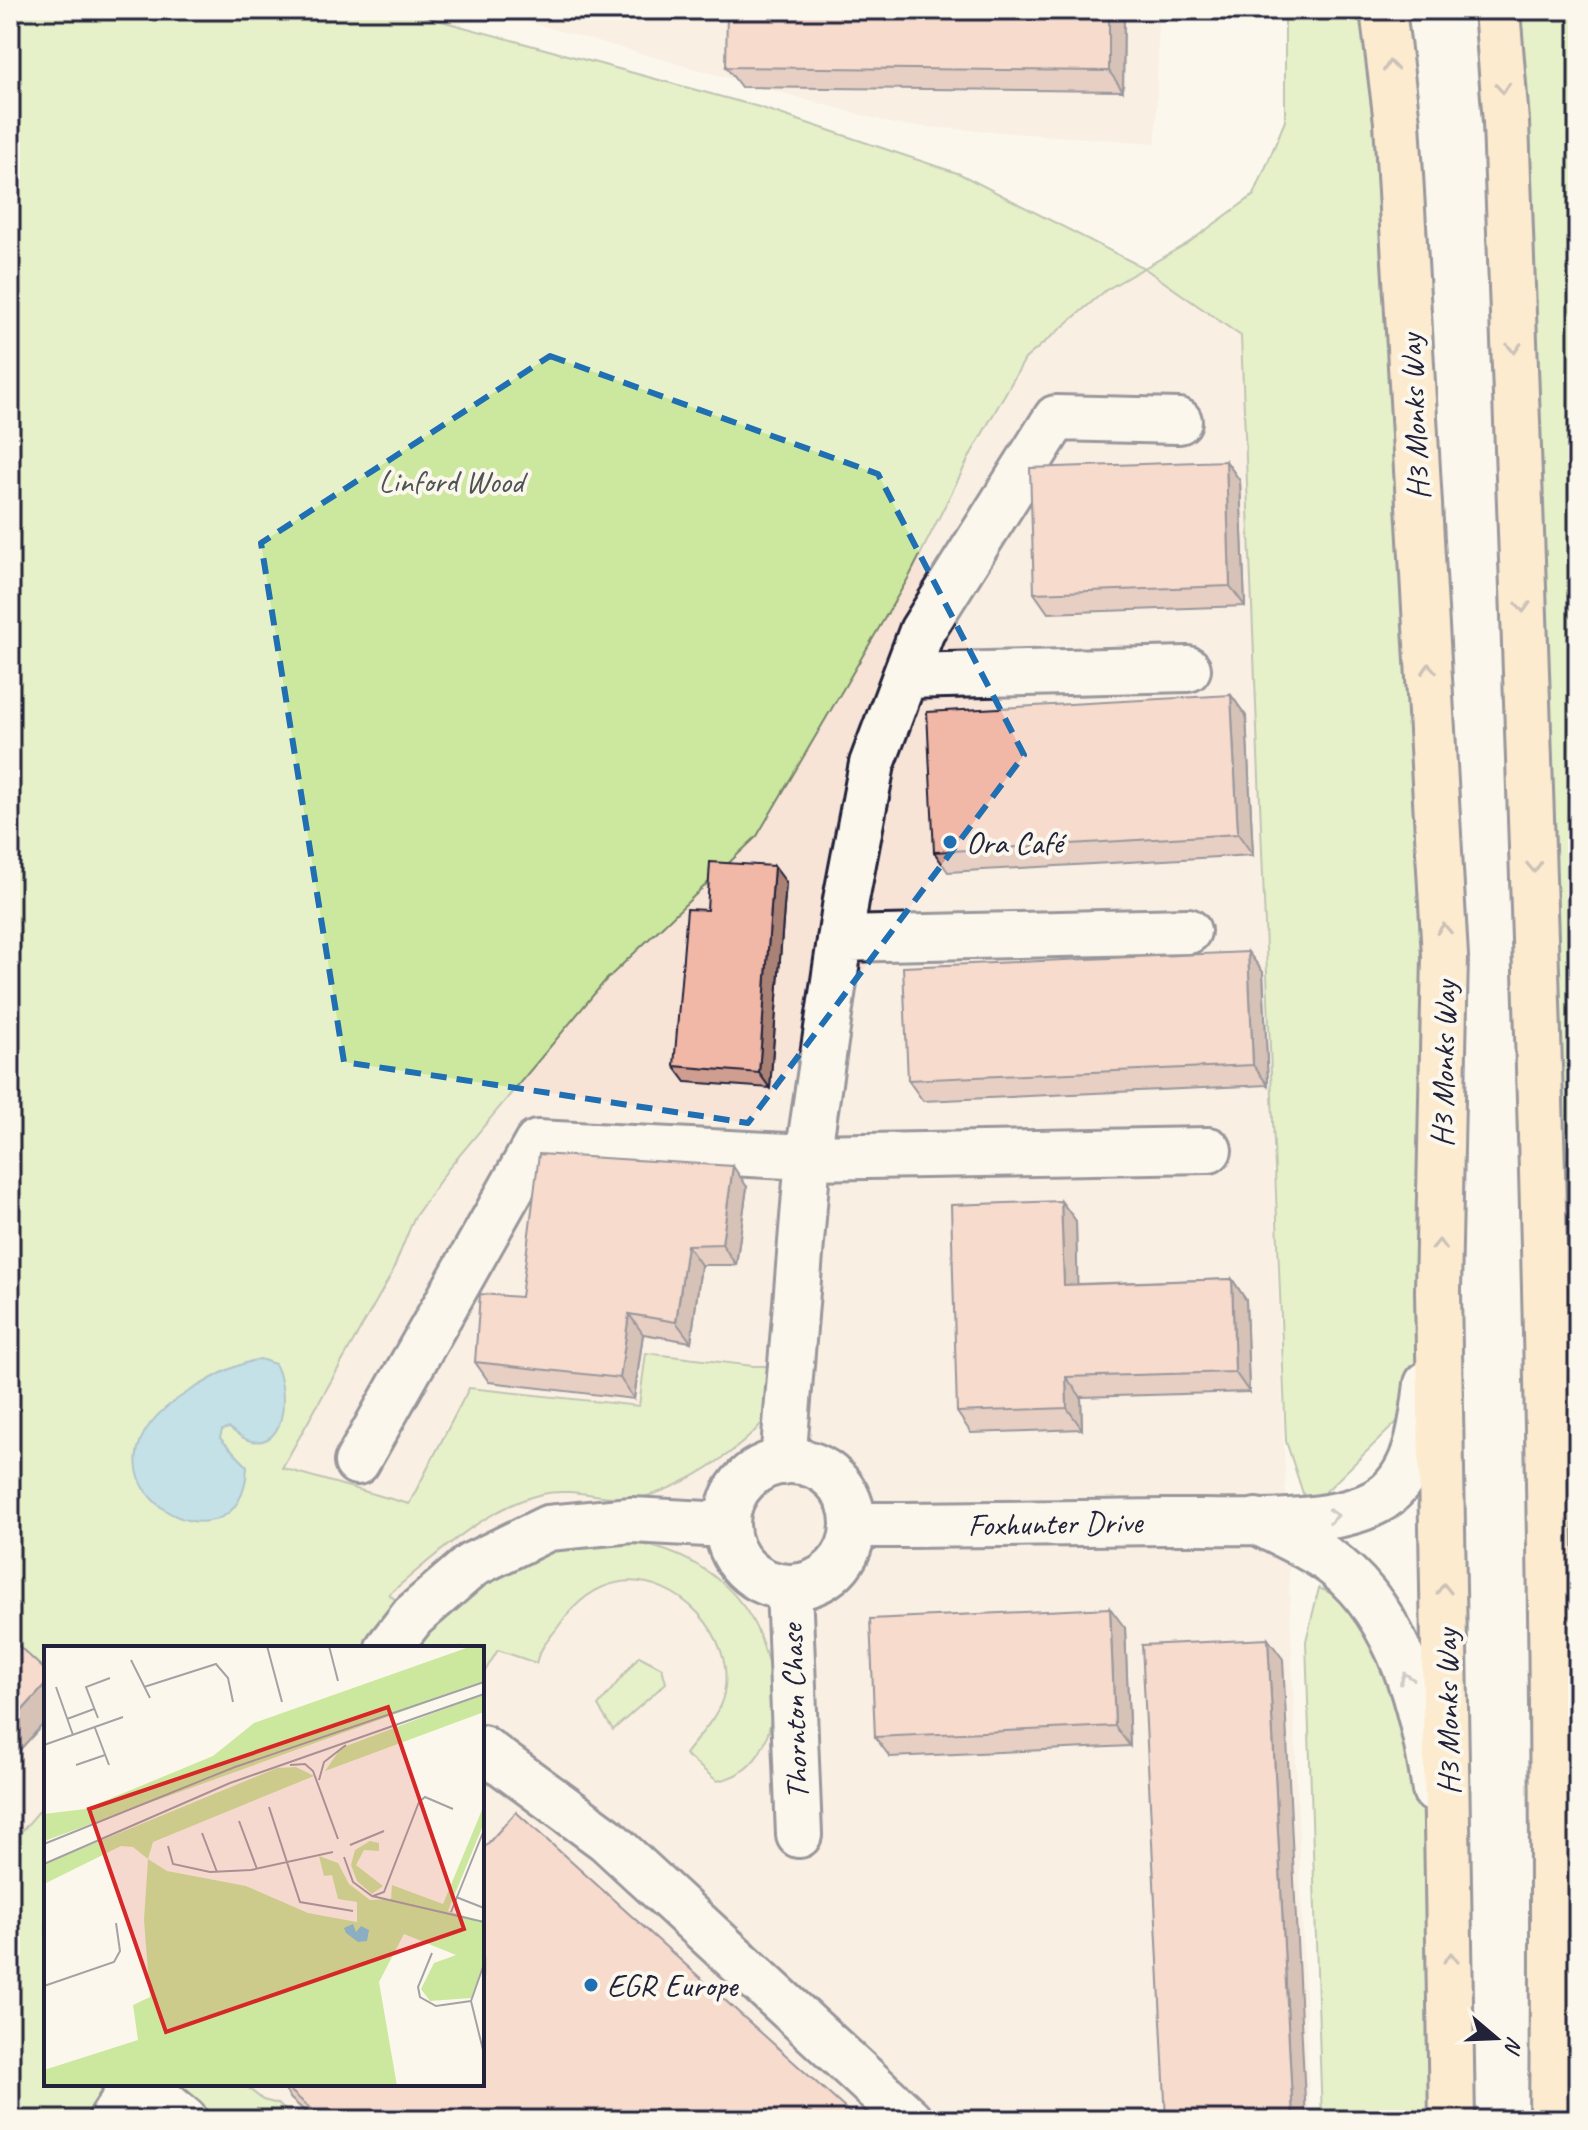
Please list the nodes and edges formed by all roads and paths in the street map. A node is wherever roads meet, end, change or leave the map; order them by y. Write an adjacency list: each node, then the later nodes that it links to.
1 (1383, 10): 10 (main road, H3 Monks Way, one-way to 1)
2 (1497, 10): 27 (main road, one-way to 27)
3 (1179, 421): 5 (street)
4 (1188, 669): 5 (street)
5 (906, 676): 7 (street)
6 (1188, 931): 7 (street)
7 (840, 939): 9 (street)
8 (1209, 1150): 9 (street)
9 (808, 1157): 11 (street); 12 (street)
10 (1438, 1291): 13 (street, Foxhunter Drive, one-way to 10); 20 (main road, H3 Monks Way, one-way to 10)
11 (357, 1462)
12 (783, 1462): 14 (street); 15 (street)
13 (1255, 1521): 15 (street, Foxhunter Drive); 20 (street, Foxhunter Drive, one-way to 13)
14 (726, 1525): 16 (street); 17 (street)
15 (854, 1525): 16 (street)
16 (789, 1588): 19 (street, Thornton Chase)
17 (401, 1637)
18 (484, 1749): 25 (street)
19 (799, 1835)
20 (1450, 1891): 26 (main road, H3 Monks Way, one-way to 20)
21 (133, 2086): 23 (street)
22 (144, 2086): 24 (street)
23 (111, 2120)
24 (185, 2120)
25 (910, 2120)
26 (1452, 2120)
27 (1552, 2120)

